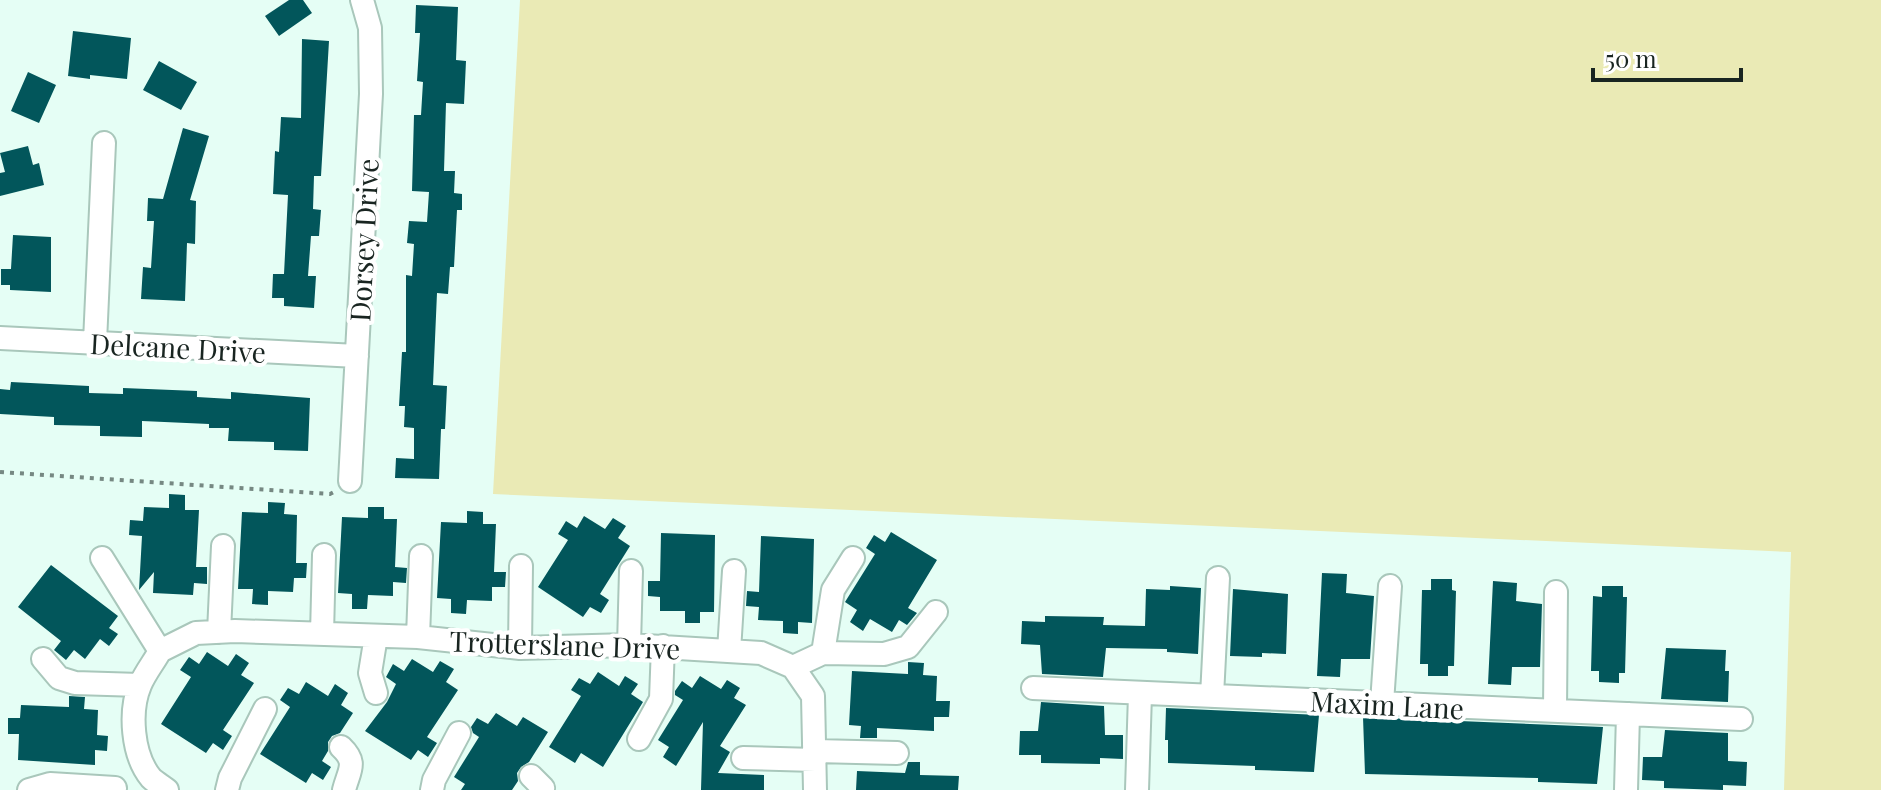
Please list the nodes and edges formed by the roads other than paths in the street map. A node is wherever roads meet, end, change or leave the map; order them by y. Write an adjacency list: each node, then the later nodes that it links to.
1 (362, 0): 5 (street, Dorsey Drive)
2 (104, 143): 4 (street)
3 (0, 338): 4 (street, Delcane Drive)
4 (95, 342): 5 (street, Delcane Drive)
5 (357, 356): 6 (street, Dorsey Drive)
6 (350, 481)
7 (223, 546): 19 (street)
8 (324, 555): 20 (street)
9 (421, 556): 22 (street)
10 (102, 558): 26 (street)
11 (853, 558): 28 (street)
12 (521, 566): 25 (street)
13 (631, 571): 23 (street)
14 (734, 571): 27 (street)
15 (1218, 578): 35 (street)
16 (1390, 586): 36 (street)
17 (1556, 592): 38 (street)
18 (936, 612): 28 (street)
19 (219, 632): 20 (street, Trotterslane Drive); 26 (street, Trotterslane Drive)
20 (322, 634): 21 (street, Trotterslane Drive)
21 (376, 636): 22 (street, Trotterslane Drive); 33 (street)
22 (418, 637): 25 (street, Trotterslane Drive)
23 (629, 645): 24 (street, Trotterslane Drive); 25 (street, Trotterslane Drive)
24 (663, 646): 27 (street, Trotterslane Drive); 42 (street)
25 (520, 648)
26 (160, 651): 31 (street)
27 (729, 651): 30 (street, Trotterslane Drive)
28 (823, 653): 30 (street)
29 (43, 659): 31 (street)
30 (793, 667): 45 (street)
31 (140, 685): 47 (street)
32 (1033, 688): 34 (street, Maxim Lane)
33 (376, 693)
34 (1140, 694): 35 (street, Maxim Lane); 55 (street)
35 (1212, 696): 36 (street, Maxim Lane)
36 (1382, 703): 38 (street, Maxim Lane)
37 (265, 709): 51 (street)
38 (1555, 711): 39 (street, Maxim Lane)
39 (1628, 714): 40 (street, Maxim Lane); 56 (street)
40 (1741, 719)
41 (459, 733): 53 (street)
42 (639, 739)
43 (341, 747): 52 (street)
44 (897, 753): 45 (street)
45 (816, 756): 46 (street); 54 (street)
46 (743, 758)
47 (147, 769): 48 (street); 50 (street)
48 (115, 789): 49 (street)
49 (29, 790)
50 (167, 790)
51 (227, 790)
52 (344, 790)
53 (432, 790)
54 (815, 790)
55 (1137, 790)
56 (1626, 790)

